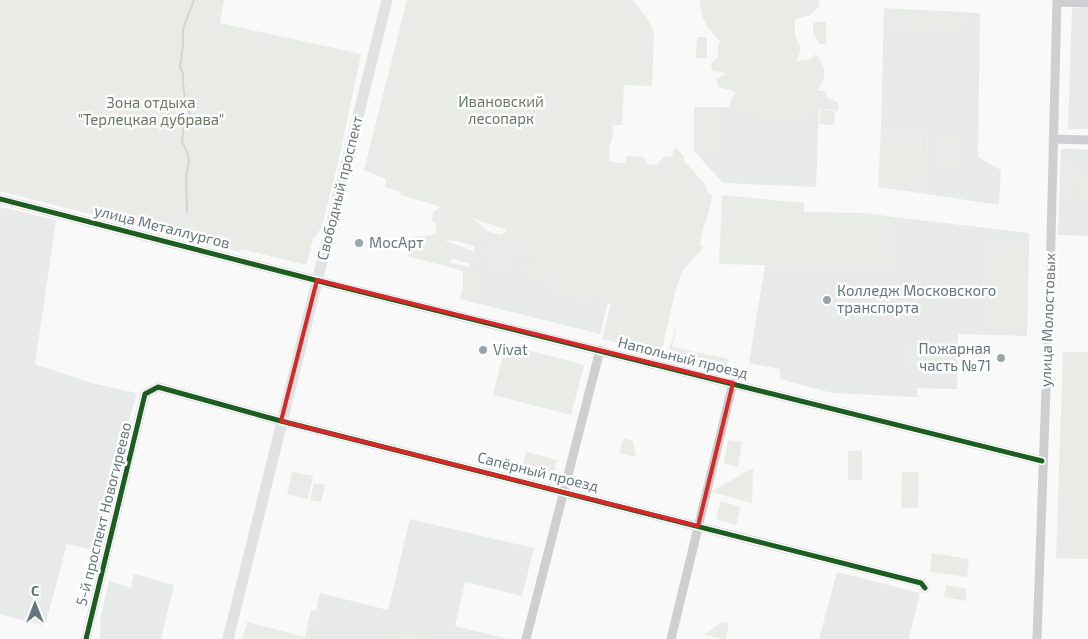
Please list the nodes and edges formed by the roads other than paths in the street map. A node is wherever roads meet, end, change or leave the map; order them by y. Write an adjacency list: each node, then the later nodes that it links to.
1 (388, 0): 7 (main road, Свободный проспект)
2 (1057, 1): 3 (street); 4 (street, улица Молостовых)
3 (1088, 3)
4 (1053, 139): 5 (street); 12 (street, улица Молостовых)
5 (1088, 140)
6 (0, 199): 7 (street, улица Металлургов)
7 (318, 280): 8 (street, Напольный проезд); 11 (main road, Свободный проспект)
8 (600, 350): 9 (street, Напольный проезд); 13 (street)
9 (733, 383): 12 (street, Напольный проезд); 14 (street)
10 (145, 394): 11 (street, Сапёрный проезд); 16 (street, 5-й проспект Новогиреево)
11 (281, 421): 13 (street, Сапёрный проезд); 17 (main road, Свободный проспект)
12 (1042, 461): 20 (street, улица Молостовых)
13 (563, 491): 14 (street, Сапёрный проезд); 18 (street)
14 (698, 526): 15 (street, Сапёрный проезд); 19 (street)
15 (926, 588)
16 (86, 639)
17 (228, 639)
18 (526, 639)
19 (670, 639)
20 (1037, 639)

